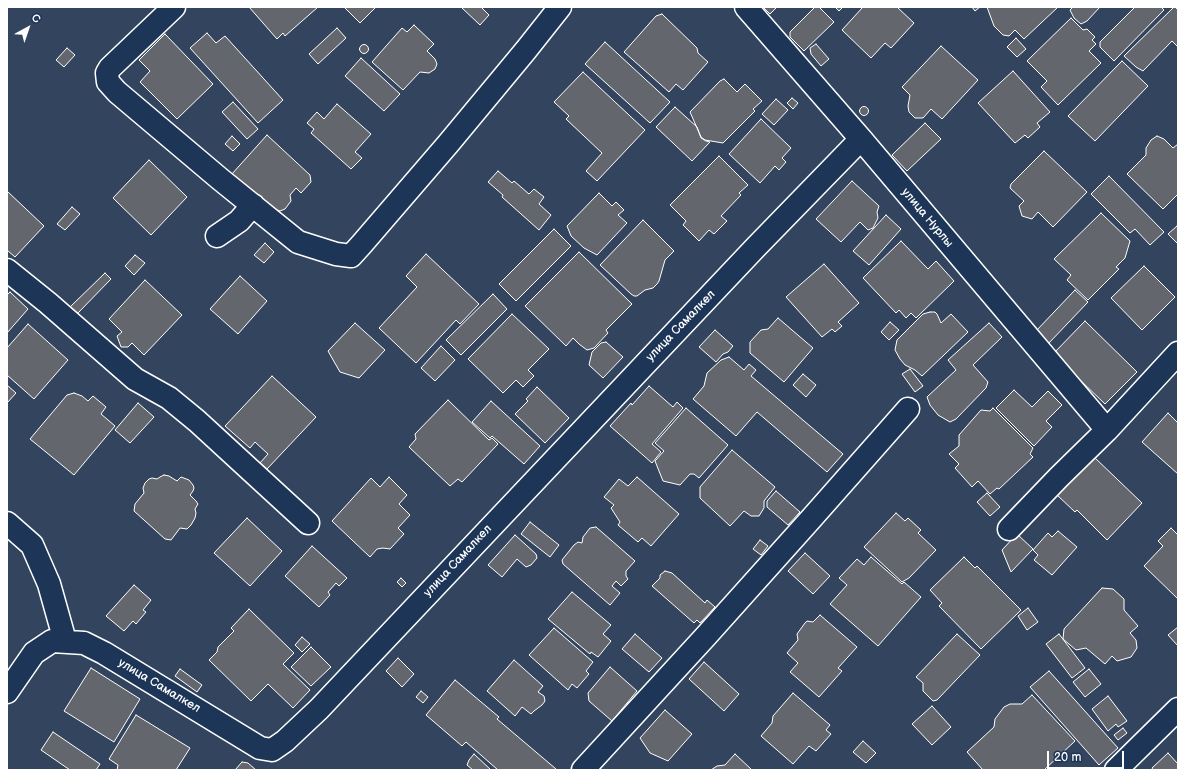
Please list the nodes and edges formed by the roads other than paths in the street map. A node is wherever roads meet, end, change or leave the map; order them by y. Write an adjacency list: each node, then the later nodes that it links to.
1 (174, 7): 5 (street)
2 (560, 7): 5 (street)
3 (746, 7): 4 (street, улица Нурлы)
4 (861, 139): 10 (street, улица Нурлы); 14 (street, улица Самалкел)
5 (253, 206): 6 (street)
6 (217, 236)
7 (7, 270): 11 (street)
8 (1178, 353): 10 (street)
9 (908, 409): 17 (street)
10 (1107, 430): 13 (street)
11 (308, 523)
12 (12, 530): 14 (street)
13 (1009, 530)
14 (65, 641): 15 (street, улица Самалкел)
15 (7, 692)
16 (1178, 709): 18 (street)
17 (583, 770)
18 (1116, 770)

